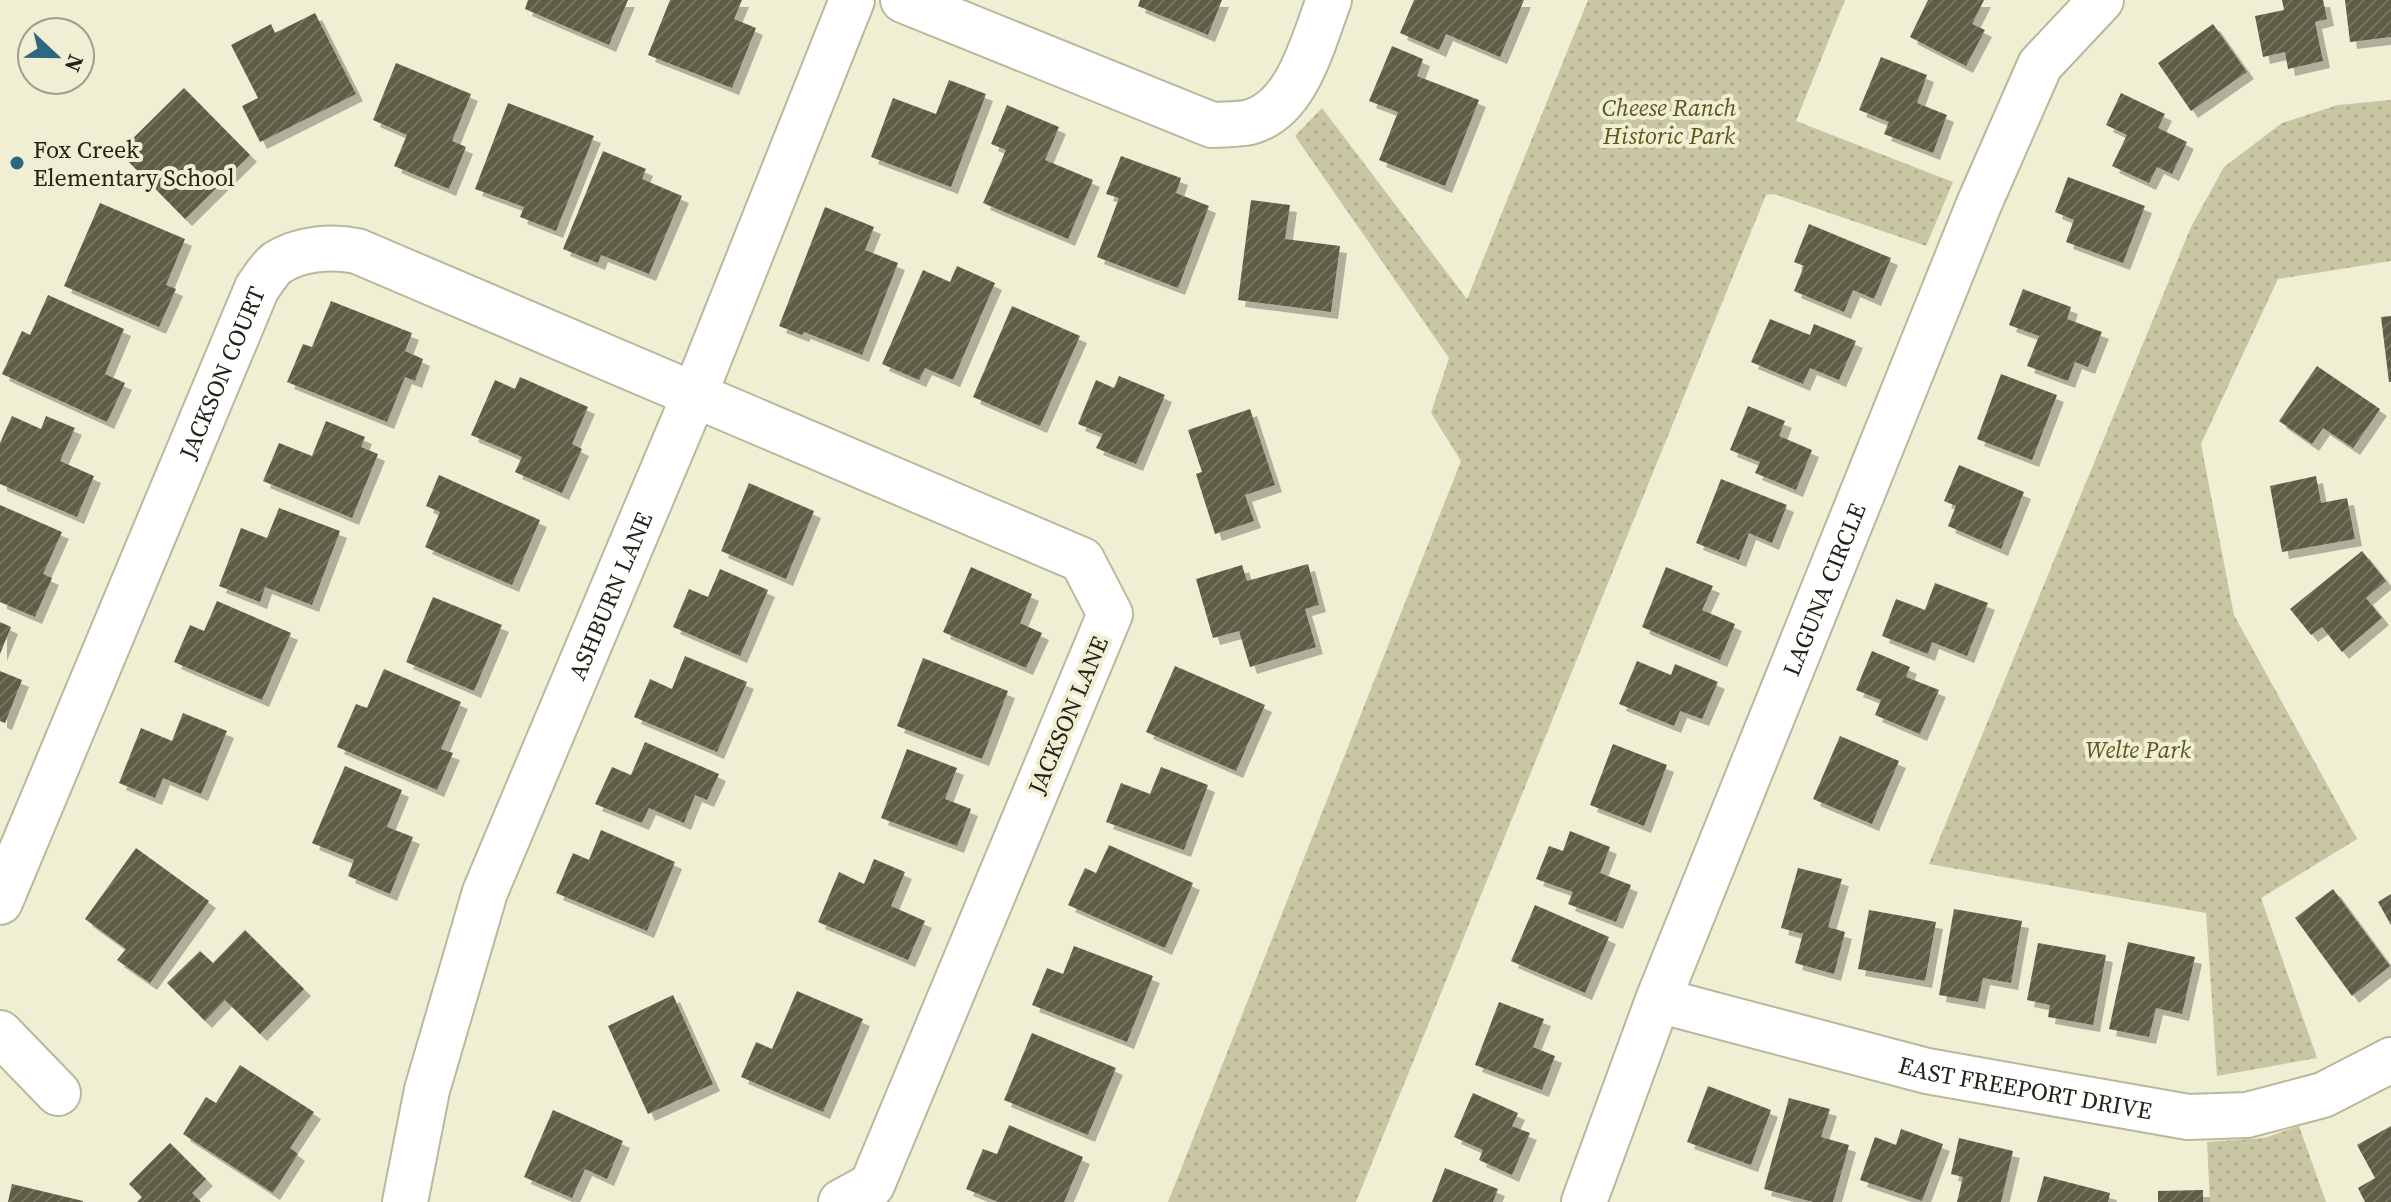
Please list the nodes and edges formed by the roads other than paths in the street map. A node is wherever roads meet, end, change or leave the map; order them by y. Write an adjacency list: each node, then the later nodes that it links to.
1 (852, 0): 5 (street, ASHBURN LANE)
2 (903, 0): 3 (street)
3 (1329, 0)
4 (2101, 0): 7 (street, LAGUNA CIRCLE)
5 (694, 396): 6 (street, JACKSON COURT); 11 (street, ASHBURN LANE); 12 (street, JACKSON LANE)
6 (0, 902)
7 (1658, 1000): 9 (street, EAST FREEPORT DRIVE); 13 (street, LAGUNA CIRCLE)
8 (0, 1033): 10 (street)
9 (2391, 1060)
10 (58, 1093)
11 (405, 1202)
12 (841, 1202)
13 (1584, 1202)

